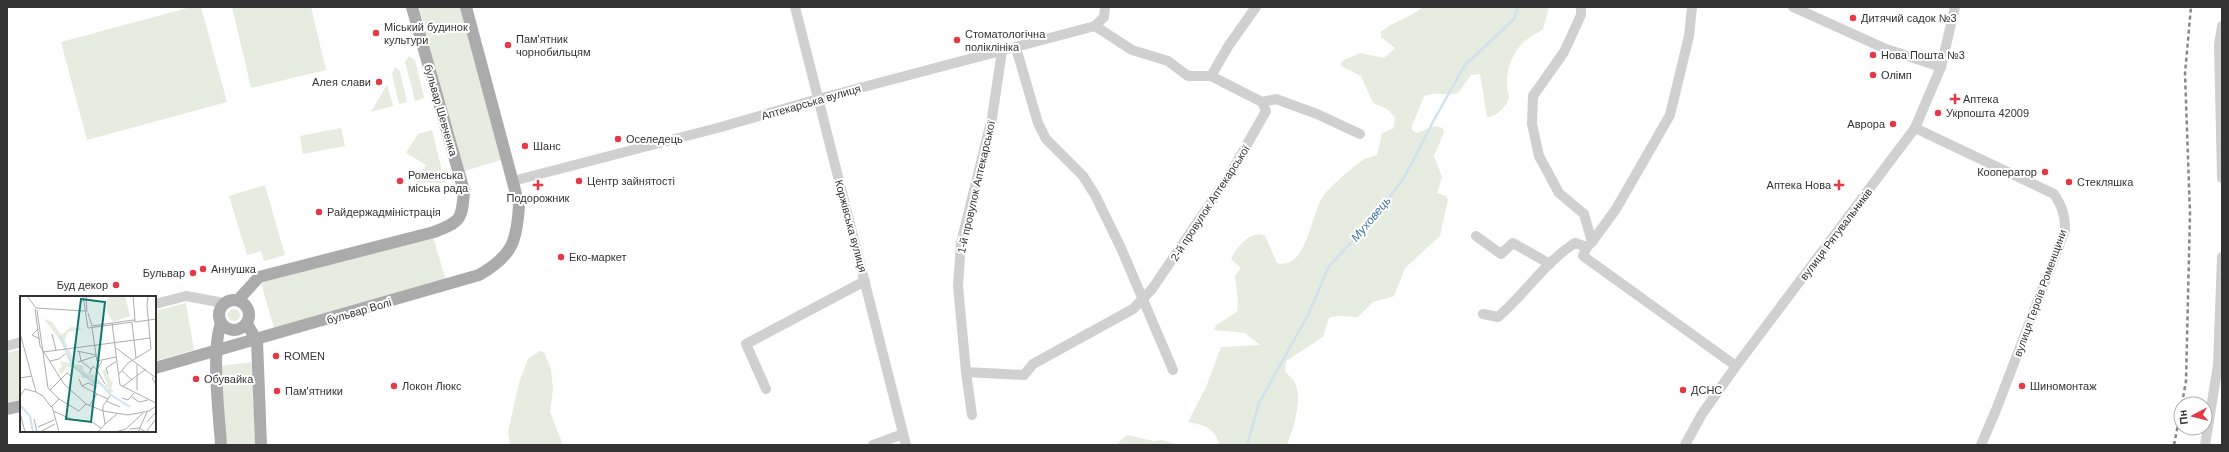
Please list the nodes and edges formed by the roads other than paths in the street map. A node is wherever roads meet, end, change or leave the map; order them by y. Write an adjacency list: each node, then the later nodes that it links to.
1 (412, 7): 28 (main road, бульвар Шевченка)
2 (466, 7): 21 (main road)
3 (795, 7): 16 (street, Коржівська вулиця)
4 (1256, 7): 15 (street)
5 (1582, 7): 23 (street)
6 (1692, 7): 23 (street)
7 (1794, 7): 14 (street)
8 (1955, 7): 14 (street, вулиця Рятувальників)
9 (1105, 12): 10 (street, Аптекарська вулиця)
10 (1095, 26): 12 (street, Аптекарська вулиця); 15 (street)
11 (2222, 26): 20 (street)
12 (1016, 48): 13 (street, Аптекарська вулиця); 27 (street)
13 (1002, 51): 16 (street, Аптекарська вулиця); 41 (street, 1-й провулок Аптекарської)
14 (1940, 67): 18 (street, вулиця Рятувальників)
15 (1211, 76): 17 (street)
16 (818, 99): 21 (street, Аптекарська вулиця); 26 (street, Коржівська вулиця)
17 (1262, 102): 19 (street); 27 (street, 2-й провулок Аптекарської)
18 (1915, 128): 38 (street, вулиця Рятувальників); 52 (street, вулиця Героїв Роменщини)
19 (1360, 134)
20 (2222, 178)
21 (513, 181): 34 (main road, бульвар Волі)
22 (1476, 236): 25 (street)
23 (1590, 244): 25 (street); 38 (street)
24 (2222, 257): 53 (street)
25 (1550, 264): 31 (street)
26 (865, 281): 42 (street); 46 (street, Коржівська вулиця)
27 (1143, 298): 40 (street); 41 (street)
28 (238, 300): 29 (main road); 33 (main road)
29 (224, 303): 30 (street); 32 (main road)
30 (156, 304)
31 (1483, 314)
32 (221, 323): 33 (main road); 37 (main road)
33 (247, 324): 34 (main road)
34 (257, 341): 37 (main road, бульвар Волі); 48 (main road)
35 (20, 342): 36 (street)
36 (7, 346)
37 (217, 351): 39 (main road, бульвар Волі); 47 (main road)
38 (1736, 366): 51 (street, вулиця Рятувальників)
39 (156, 368)
40 (1173, 370)
41 (966, 372): 45 (street, 1-й провулок Аптекарської)
42 (766, 389)
43 (20, 406): 44 (main road)
44 (7, 410)
45 (972, 415)
46 (903, 434): 49 (street); 50 (street, Коржівська вулиця)
47 (221, 445)
48 (261, 445)
49 (873, 445)
50 (906, 445)
51 (1685, 445)
52 (1981, 445)
53 (2205, 445)

